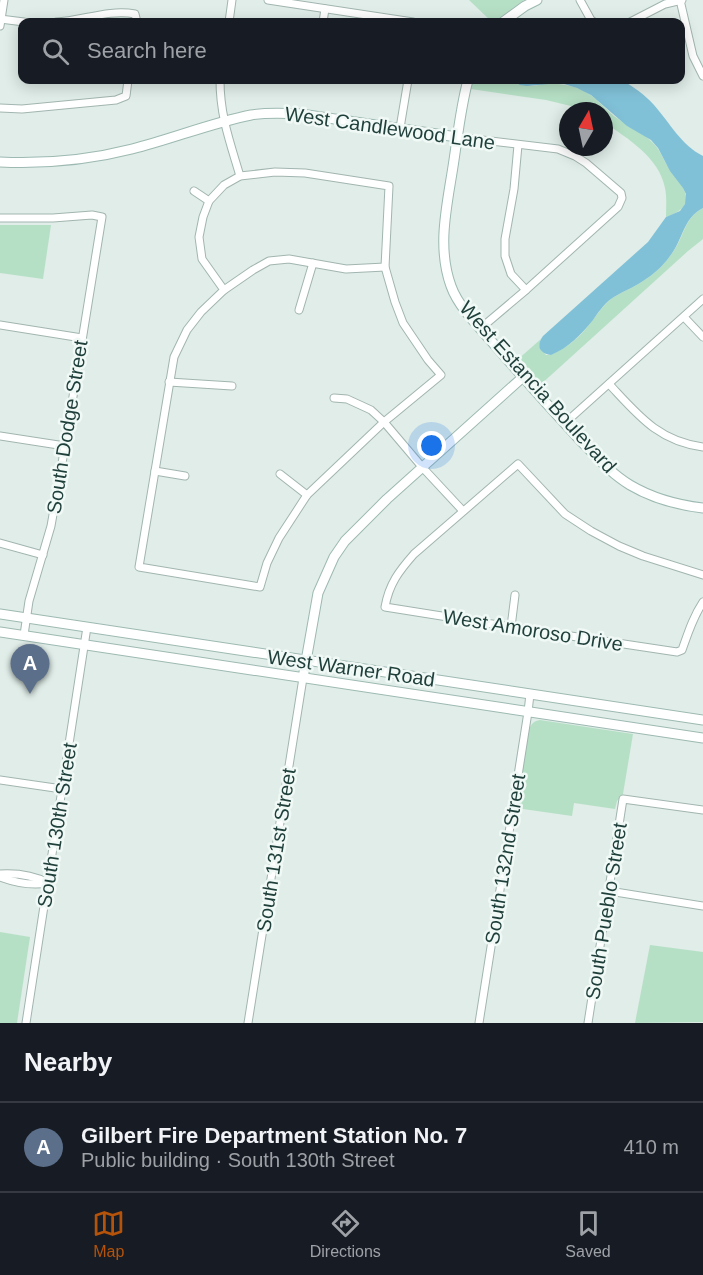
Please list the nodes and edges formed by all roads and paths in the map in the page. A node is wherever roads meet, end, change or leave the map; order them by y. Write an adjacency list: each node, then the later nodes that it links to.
1 (4, 0): 18 (street)
2 (232, 0): 10 (street)
3 (267, 0): 7 (street)
4 (537, 0): 13 (street)
5 (580, 0): 14 (street)
6 (681, 0): 15 (street); 16 (street)
7 (325, 9): 11 (street); 12 (street)
8 (81, 18): 9 (street)
9 (136, 18)
10 (230, 18)
11 (323, 18)
12 (386, 18)
13 (508, 18)
14 (590, 18)
15 (638, 18)
16 (685, 18)
17 (685, 19): 20 (street)
18 (0, 22): 19 (street)
19 (18, 22)
20 (703, 76)
21 (128, 84): 25 (street)
22 (220, 84): 26 (street)
23 (407, 84): 27 (street)
24 (467, 84): 28 (street, West Estancia Boulevard)
25 (0, 108)
26 (223, 122): 27 (street, West Candlewood Lane); 30 (street, West Candlewood Lane); 31 (street)
27 (400, 128): 28 (street, West Candlewood Lane)
28 (457, 137): 29 (street, West Candlewood Lane); 43 (street, West Estancia Boulevard)
29 (518, 145): 38 (street); 38 (street, West Candlewood Lane)
30 (0, 162)
31 (240, 176): 33 (street); 36 (street)
32 (194, 191): 33 (street)
33 (209, 201): 37 (street)
34 (0, 218): 45 (street, South Dodge Street)
35 (313, 263): 36 (street); 37 (street); 40 (street)
36 (385, 267): 51 (street)
37 (224, 290): 47 (street)
38 (526, 290): 43 (street)
39 (703, 299): 41 (street)
40 (299, 310)
41 (684, 316): 44 (street); 48 (street)
42 (0, 325): 45 (street)
43 (481, 328): 46 (street, West Estancia Boulevard)
44 (703, 337)
45 (82, 338): 54 (street, South Dodge Street)
46 (523, 377): 52 (street, West Estancia Boulevard); 56 (street)
47 (169, 381): 49 (street); 57 (street)
48 (609, 384): 52 (street); 55 (street)
49 (232, 386)
50 (334, 398): 51 (street)
51 (384, 422): 56 (street); 60 (street)
52 (565, 423): 61 (street, West Estancia Boulevard)
53 (0, 436): 54 (street)
54 (65, 446): 64 (street, South Dodge Street)
55 (703, 447)
56 (423, 468): 62 (street); 75 (street)
57 (155, 471): 59 (street); 60 (street)
58 (280, 474): 60 (street)
59 (185, 476)
60 (307, 495)
61 (703, 508)
62 (463, 511): 65 (street); 71 (street, West Amoroso Drive)
63 (0, 543): 64 (street)
64 (43, 555): 69 (street, South Dodge Street)
65 (703, 575)
66 (516, 595): 71 (street)
67 (703, 602): 71 (street, West Amoroso Drive)
68 (0, 614): 69 (street, West Warner Road)
69 (27, 618): 70 (street, West Warner Road); 73 (street, South Dodge Street)
70 (87, 627): 74 (street, South 130th Street); 75 (street, West Warner Road)
71 (511, 627)
72 (0, 632): 73 (street, West Warner Road)
73 (24, 635): 74 (street, West Warner Road)
74 (84, 645): 76 (street, West Warner Road); 82 (street, South 130th Street)
75 (306, 661): 76 (street); 77 (street, West Warner Road)
76 (303, 678): 78 (street, West Warner Road); 89 (street, South 131st Street)
77 (530, 694): 78 (street, South 132nd Street); 79 (street, West Warner Road)
78 (528, 712): 80 (street, West Warner Road); 90 (street, South 132nd Street)
79 (703, 720)
80 (703, 738)
81 (0, 780): 82 (street)
82 (62, 789): 85 (street, South 130th Street)
83 (703, 810): 86 (street, South Pueblo Street)
84 (0, 876): 85 (street)
85 (48, 883): 88 (street, South 130th Street)
86 (609, 891): 87 (street); 91 (street, South Pueblo Street)
87 (703, 906)
88 (26, 1023)
89 (248, 1023)
90 (479, 1023)
91 (588, 1023)

